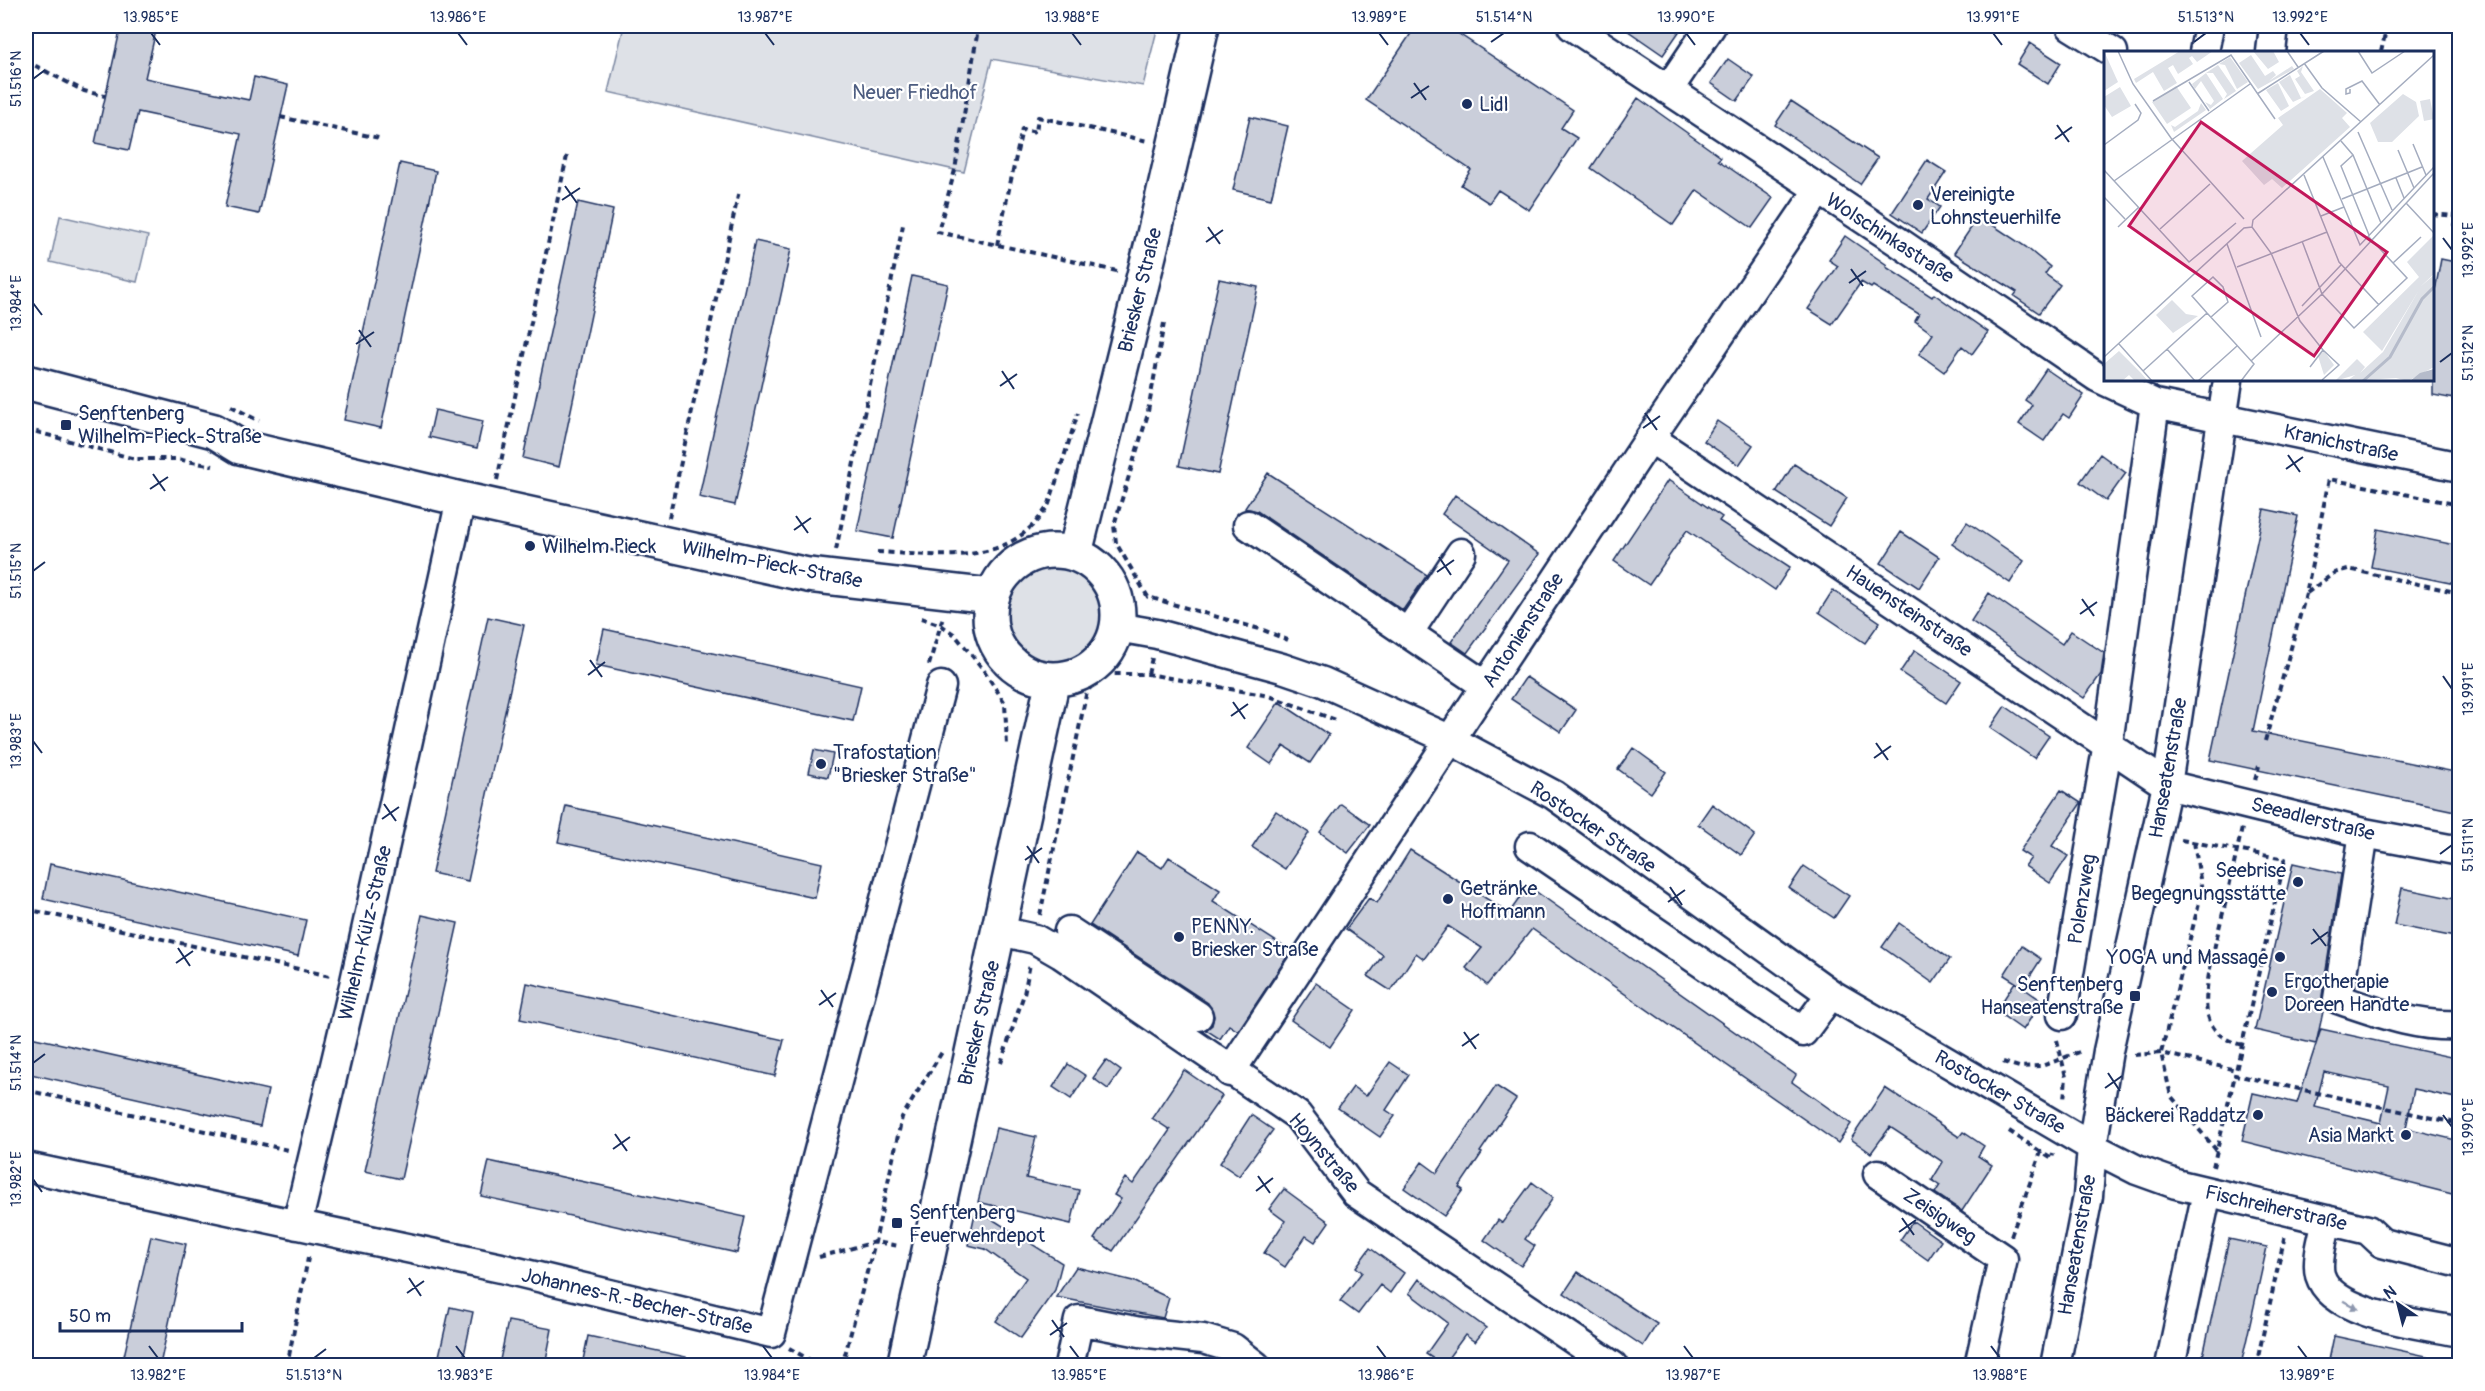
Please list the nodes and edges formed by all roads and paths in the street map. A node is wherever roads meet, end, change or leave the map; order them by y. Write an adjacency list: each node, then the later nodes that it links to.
1 (972, 26): 27 (path)
2 (1202, 26): 54 (main road, Briesker Straße)
3 (1572, 26): 14 (street, Wolschinkastraße)
4 (1711, 26): 14 (street)
5 (2071, 26): 9 (street)
6 (2209, 26): 10 (street)
7 (2274, 26): 11 (street)
8 (2386, 26): 12 (path)
9 (2111, 51)
10 (2204, 51)
11 (2271, 51)
12 (2381, 51)
13 (26, 61): 15 (path)
14 (1668, 90): 21 (street, Wolschinkastraße)
15 (105, 96)
16 (280, 117): 17 (path)
17 (379, 138)
18 (1148, 141): 27 (path)
19 (567, 156): 40 (path)
20 (739, 191): 46 (path)
21 (1818, 191): 32 (street, Wolschinkastraße); 36 (street, Antonienstraße)
22 (2460, 210): 24 (path)
23 (2434, 214): 24 (path)
24 (2456, 216): 26 (path)
25 (903, 225): 51 (path)
26 (2460, 242)
27 (997, 245): 28 (path)
28 (1120, 271)
29 (2228, 381): 34 (street, Hanseatenstraße)
30 (26, 382): 37 (main road, Wilhelm-Pieck-Straße)
31 (26, 403): 37 (main road, Wilhelm-Pieck-Straße)
32 (2155, 404): 34 (street, Wolschinkastraße); 70 (street, Polenzweg)
33 (228, 406): 35 (path)
34 (2223, 419): 38 (street, Kranichstraße); 71 (street, Hanseatenstraße)
35 (261, 422)
36 (1650, 438): 66 (street, Antonienstraße); 70 (street, Hauensteinstraße)
37 (240, 447): 42 (main road, Wilhelm-Pieck-Straße)
38 (2460, 467)
39 (485, 478): 40 (path)
40 (497, 481): 41 (path)
41 (508, 483)
42 (461, 499): 58 (main road, Wilhelm-Pieck-Straße); 84 (street, Wilhelm-Külz-Straße)
43 (1049, 504): 53 (path)
44 (2460, 505): 57 (path)
45 (658, 516): 46 (path)
46 (669, 519): 47 (path)
47 (680, 521)
48 (1114, 525): 59 (path)
49 (1248, 525): 62 (street)
50 (827, 550): 51 (path)
51 (836, 550): 52 (path)
52 (847, 551)
53 (868, 552)
54 (1075, 553): 58 (main road); 61 (main road)
55 (1461, 553): 62 (street)
56 (2460, 593): 57 (path)
57 (2306, 594): 69 (path)
58 (991, 596): 64 (main road)
59 (1165, 601)
60 (942, 626): 67 (path)
61 (1117, 627): 64 (main road); 68 (street, Rostocker Straße)
62 (1408, 633): 66 (street)
63 (1148, 674): 83 (path)
64 (1053, 680): 82 (main road, Briesker Straße)
65 (941, 686): 112 (street, Johannes-R.-Becher-Straße)
66 (1486, 686): 68 (street, Antonienstraße)
67 (1007, 716)
68 (1449, 739): 85 (street, Rostocker Straße); 94 (street, Antonienstraße)
69 (2265, 741)
70 (2108, 743): 71 (street, Hauensteinstraße); 86 (street, Polenzweg)
71 (2167, 785): 72 (street, Seeadlerstraße); 73 (street, Hanseatenstraße)
72 (2364, 833): 77 (street, Seeadlerstraße); 88 (street)
73 (2156, 836): 74 (path); 99 (street, Hanseatenstraße)
74 (2194, 842): 76 (path); 78 (path)
75 (1530, 846): 85 (street)
76 (2236, 850): 79 (path); 90 (path)
77 (2460, 851)
78 (2202, 891): 79 (path); 91 (path)
79 (2227, 896): 90 (path)
80 (26, 909): 84 (path)
81 (1069, 931): 87 (street)
82 (1000, 932): 83 (street, Hoynstraße); 118 (main road, Briesker Straße)
83 (1035, 939): 93 (path); 94 (street, Hoynstraße)
84 (354, 981): 101 (street, Wilhelm-Külz-Straße)
85 (1830, 994): 98 (street, Rostocker Straße)
86 (2062, 1015): 98 (path)
87 (1198, 1016)
88 (2460, 1025)
89 (946, 1043): 108 (path)
90 (2242, 1045): 95 (path)
91 (2161, 1053): 92 (path); 95 (path); 100 (path)
92 (2137, 1056)
93 (1000, 1065)
94 (1230, 1072): 121 (street, Hoynstraße)
95 (2235, 1073): 97 (path); 100 (path)
96 (26, 1090): 101 (path)
97 (2460, 1124)
98 (2059, 1126): 99 (street, Rostocker Straße); 110 (path)
99 (2092, 1147): 104 (street, Fischreiherstraße); 123 (street, Hanseatenstraße)
100 (2217, 1151): 104 (path)
101 (313, 1156): 107 (street, Wilhelm-Külz-Straße)
102 (26, 1167): 107 (street, Johannes-R.-Becher-Straße)
103 (1878, 1174): 110 (street, Zeisigweg)
104 (2207, 1191): 105 (street, Fischreiherstraße); 124 (street)
105 (2290, 1211): 106 (street, Fischreiherstraße); 125 (path)
106 (2327, 1220): 111 (street, Fischreiherstraße); 113 (street, one-way to 113)
107 (306, 1227): 114 (street, Johannes-R.-Becher-Straße); 115 (path)
108 (875, 1242): 109 (path); 112 (path); 117 (path)
109 (899, 1246)
110 (2003, 1259): 122 (street)
111 (2460, 1263)
112 (789, 1266): 114 (street, Johannes-R.-Becher-Straße)
113 (2460, 1332)
114 (771, 1333): 116 (path)
115 (287, 1365)
116 (820, 1365)
117 (842, 1365)
118 (904, 1365)
119 (1068, 1365): 120 (street)
120 (1256, 1365)
121 (1613, 1365)
122 (1979, 1365)
123 (2055, 1365)
124 (2169, 1365)
125 (2256, 1365)

